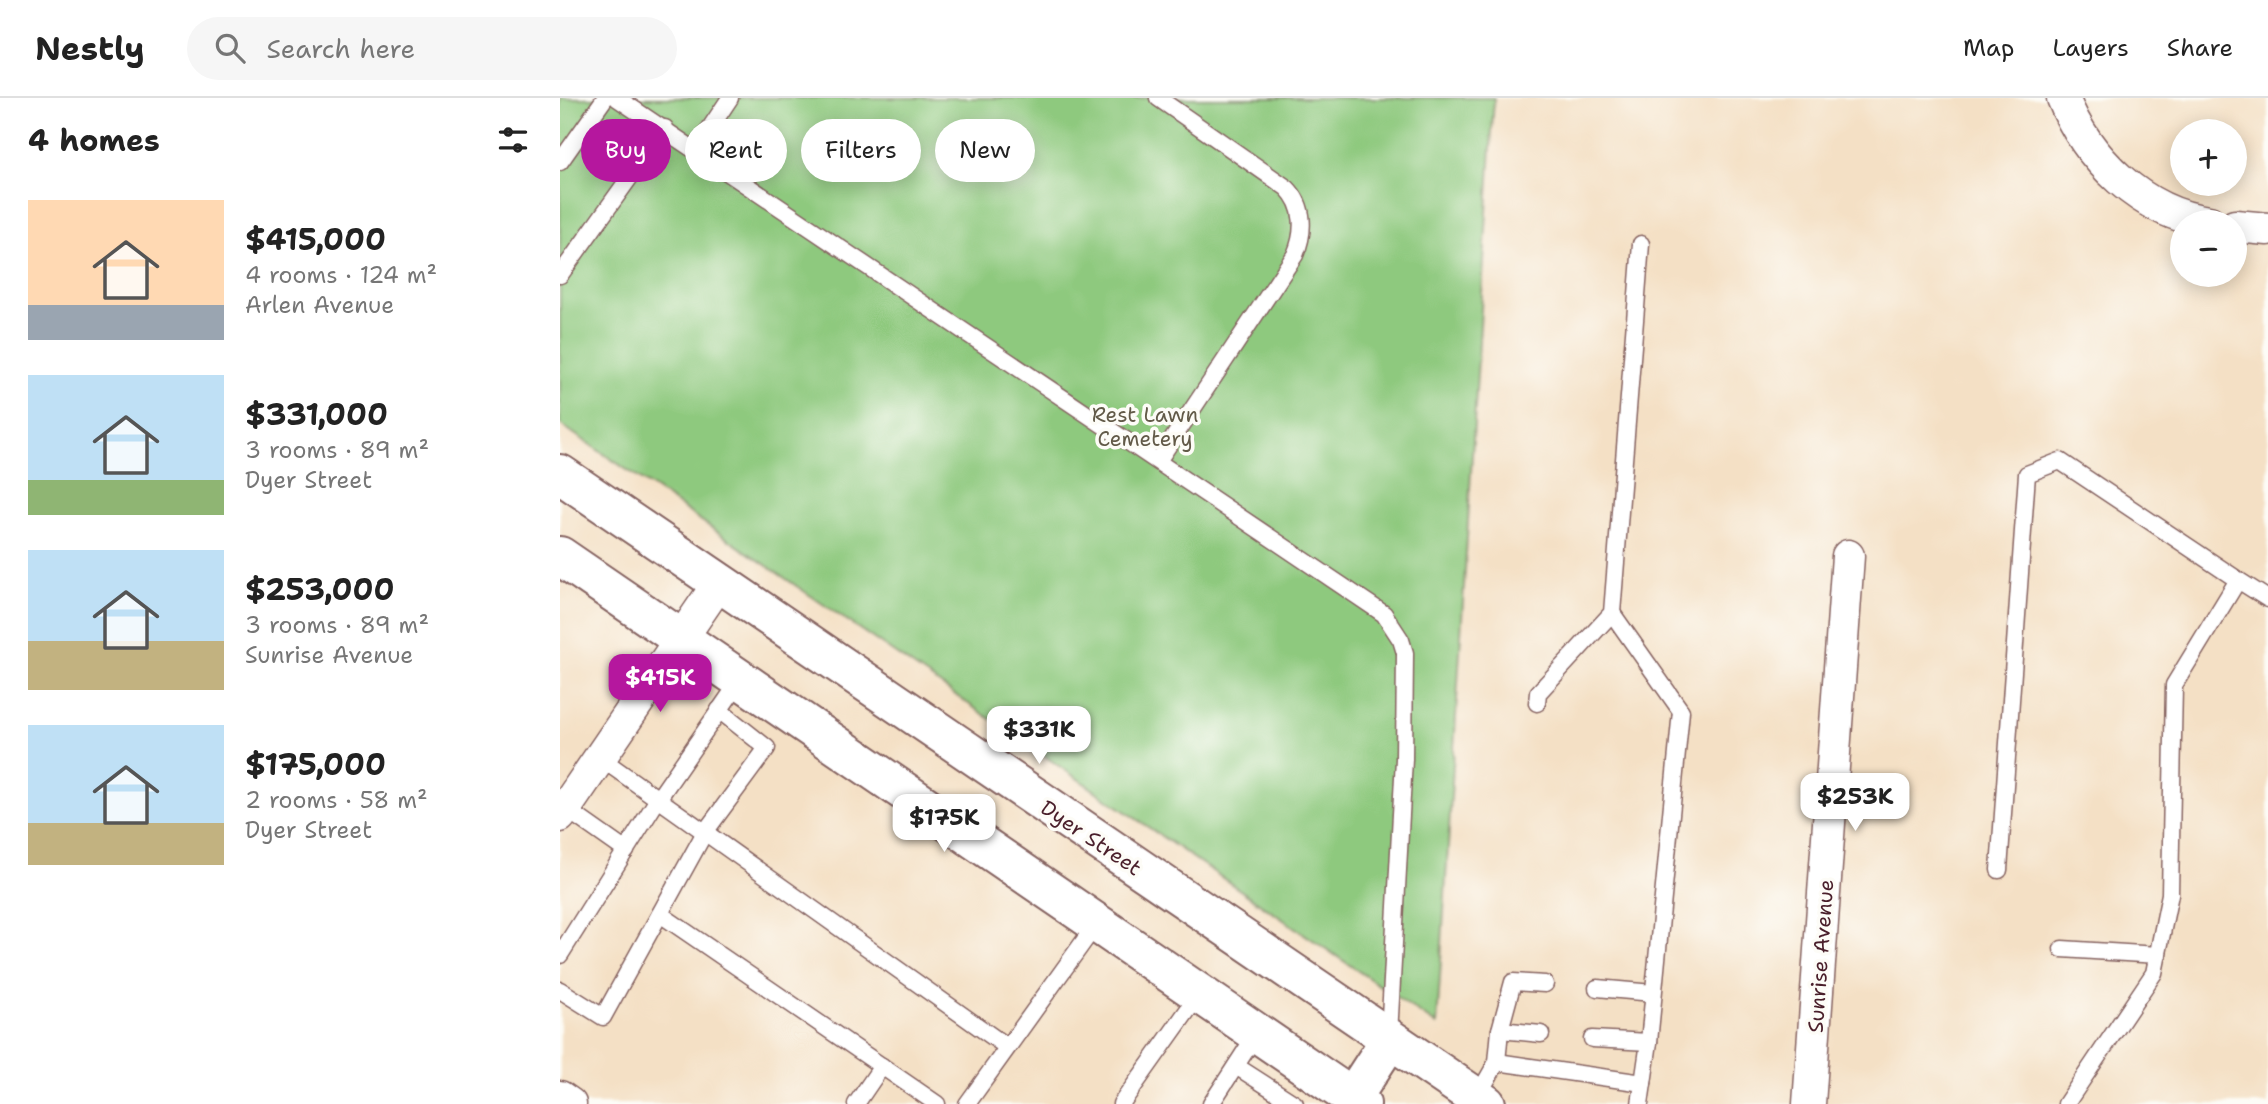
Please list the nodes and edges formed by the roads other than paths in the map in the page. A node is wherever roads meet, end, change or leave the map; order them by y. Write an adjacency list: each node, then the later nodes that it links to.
1 (605, 98): 8 (lane)
2 (617, 98): 6 (lane)
3 (730, 98): 7 (lane)
4 (1158, 98): 16 (lane)
5 (2063, 98): 11 (street)
6 (651, 119)
7 (716, 119)
8 (560, 162)
9 (626, 182): 15 (lane)
10 (745, 182): 16 (lane)
11 (2170, 210)
12 (2247, 227): 13 (street)
13 (2268, 229)
14 (1642, 244): 23 (lane)
15 (560, 275)
16 (1157, 461): 48 (lane)
17 (560, 474): 21 (main road, Dyer Street)
18 (560, 556): 24 (main road)
19 (1848, 556): 66 (street, Sunrise Avenue)
20 (2238, 580): 22 (lane); 33 (lane); 38 (lane)
21 (719, 583): 24 (street); 48 (main road, Dyer Street)
22 (2268, 599)
23 (1612, 613): 26 (lane); 43 (lane)
24 (680, 638): 25 (main road); 28 (street)
25 (741, 679): 27 (lane); 35 (main road)
26 (1537, 703)
27 (719, 710): 29 (lane); 31 (lane)
28 (599, 757): 29 (lane); 30 (street)
29 (658, 799): 31 (lane); 32 (lane)
30 (562, 812): 32 (lane)
31 (705, 832): 34 (lane); 50 (lane)
32 (626, 851): 37 (lane)
33 (1999, 870)
34 (660, 914): 41 (lane); 52 (lane)
35 (1097, 923): 42 (main road); 50 (lane)
36 (2062, 949): 38 (lane)
37 (560, 955)
38 (2158, 955): 67 (lane)
39 (1545, 984): 44 (lane)
40 (1597, 988): 43 (lane)
41 (560, 990)
42 (1200, 993): 45 (main road); 63 (lane)
43 (1653, 993): 49 (lane)
44 (1500, 1030): 46 (lane); 51 (lane)
45 (1257, 1033): 53 (lane); 58 (main road)
46 (1541, 1034)
47 (1592, 1039): 49 (lane)
48 (1389, 1041): 57 (main road, Dyer Street); 58 (main road)
49 (1650, 1042): 54 (lane)
50 (1007, 1046): 62 (lane)
51 (1497, 1062): 54 (lane); 57 (lane)
52 (882, 1066): 60 (lane); 61 (lane)
53 (1236, 1066): 56 (lane); 64 (lane)
54 (1643, 1083): 65 (lane)
55 (560, 1097): 59 (street)
56 (1219, 1101)
57 (1481, 1101)
58 (1353, 1102)
59 (570, 1104)
60 (856, 1104)
61 (937, 1104)
62 (967, 1104)
63 (1121, 1104)
64 (1295, 1104)
65 (1640, 1104)
66 (1809, 1104)
67 (2066, 1104)

